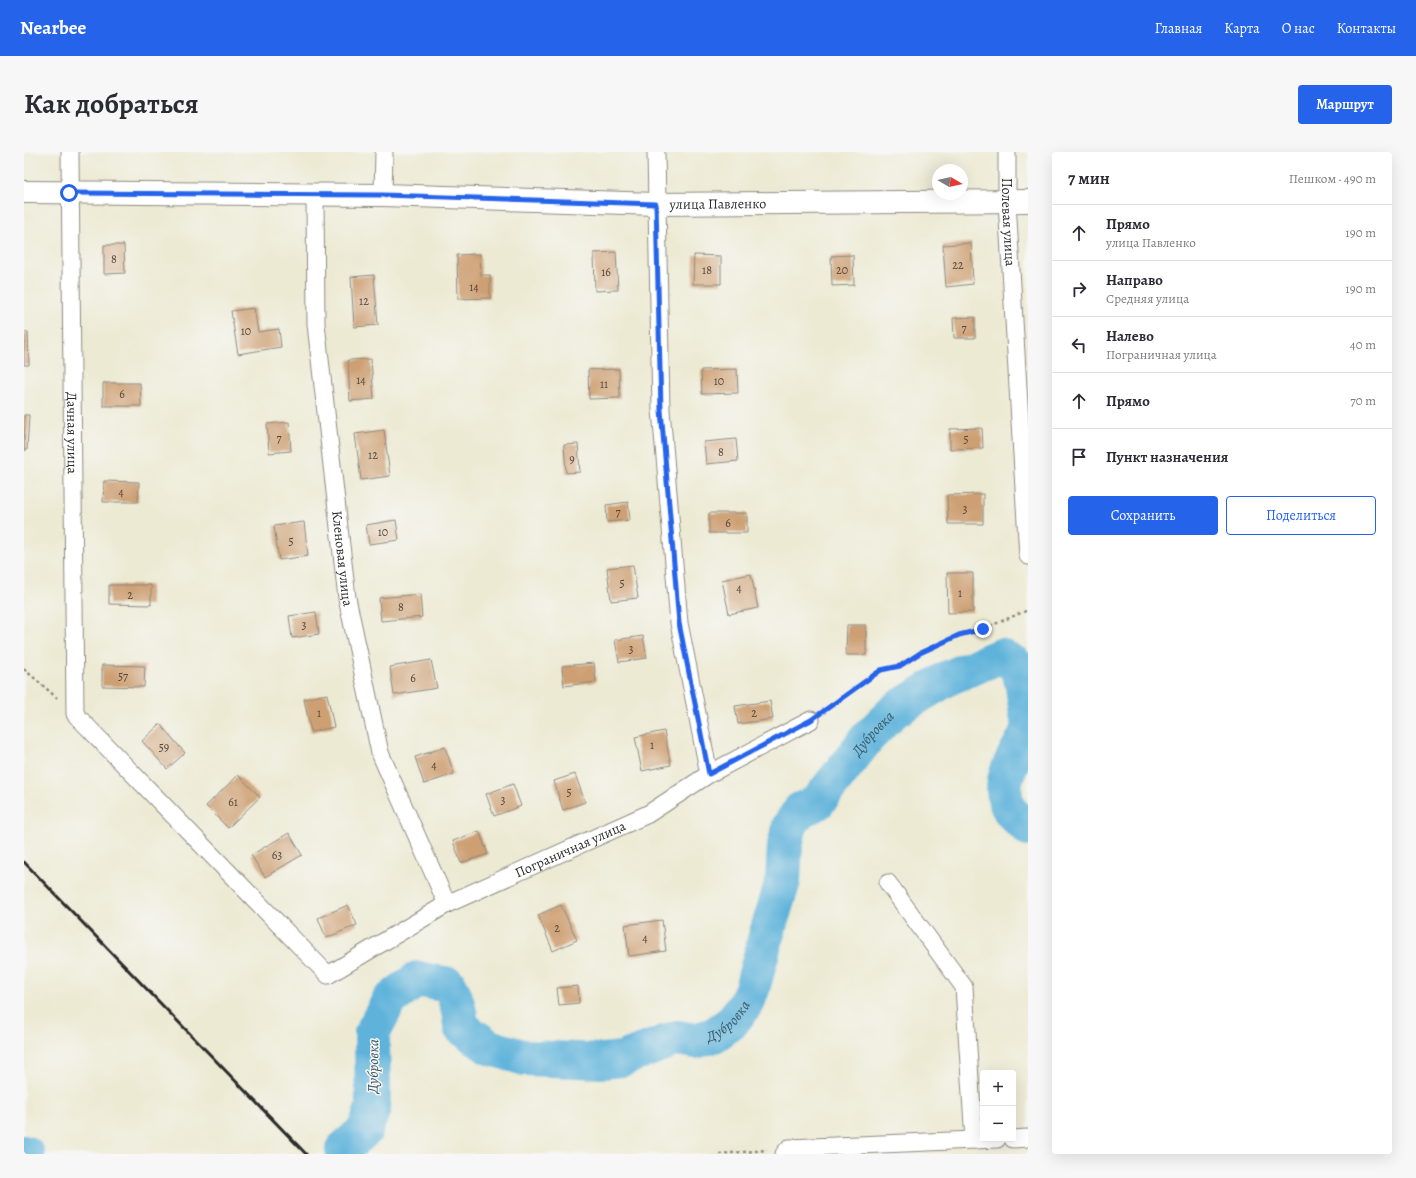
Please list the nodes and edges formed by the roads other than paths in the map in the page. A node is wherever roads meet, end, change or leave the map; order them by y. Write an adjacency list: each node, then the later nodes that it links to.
1 (70, 152): 6 (street, Дачная улица)
2 (384, 152): 7 (street)
3 (656, 152): 10 (street)
4 (1007, 152): 9 (street, Полевая улица)
5 (24, 192): 6 (street, улица Павленко)
6 (69, 193): 8 (street, улица Павленко); 16 (street, Дачная улица)
7 (383, 195): 8 (street, улица Павленко); 10 (street, улица Павленко)
8 (315, 196): 15 (street, Кленовая улица)
9 (1017, 201): 10 (street, улица Павленко); 11 (street, Полевая улица)
10 (656, 204): 13 (street)
11 (1028, 556)
12 (811, 720): 13 (street, Пограничная улица)
13 (709, 774): 15 (street, Пограничная улица)
14 (888, 883): 19 (street)
15 (447, 904): 16 (street, Пограничная улица)
16 (328, 975)
17 (1028, 1138): 18 (street)
18 (1016, 1139)
19 (974, 1140): 20 (street); 21 (street)
20 (980, 1140)
21 (786, 1151)

